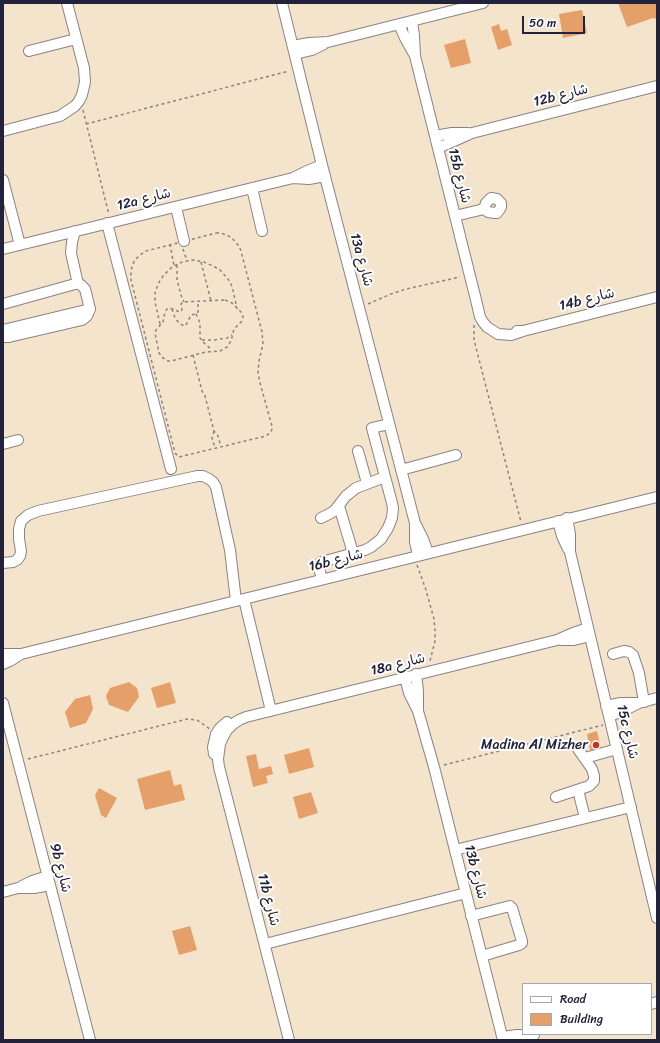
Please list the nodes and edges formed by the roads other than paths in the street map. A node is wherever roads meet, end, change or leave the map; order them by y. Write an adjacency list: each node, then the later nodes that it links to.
1 (67, 3): 7 (street)
2 (282, 3): 8 (street, 13a شارع)
3 (480, 3): 4 (street)
4 (469, 5): 5 (street)
5 (412, 21): 6 (street); 10 (street, 15b شارع)
6 (400, 24): 8 (street); 10 (street, 15b شارع)
7 (76, 39): 9 (street); 12 (street)
8 (294, 50): 16 (street, 13a شارع)
9 (29, 51)
10 (415, 56): 14 (street, 15b شارع)
11 (657, 86): 13 (street, 12b شارع)
12 (3, 131)
13 (472, 133): 14 (street, 12b شارع); 15 (street, 12b شارع)
14 (435, 136): 15 (street, 15b شارع)
15 (438, 148): 23 (street, 15b شارع)
16 (322, 165): 17 (street, 13a شارع); 18 (street, 12a شارع)
17 (326, 176): 18 (street, 12a شارع); 39 (street, 13a شارع)
18 (293, 178): 20 (street, 12a شارع)
19 (3, 180): 28 (street)
20 (252, 188): 21 (street, 12a شارع); 26 (street)
21 (176, 207): 24 (street, 12a شارع); 29 (street)
22 (484, 209): 23 (street)
23 (455, 216): 36 (street, 15b شارع)
24 (109, 223): 25 (street, 12a شارع); 44 (street)
25 (75, 231): 27 (street, 12a شارع); 31 (street)
26 (262, 231)
27 (55, 236): 28 (street, 12a شارع); 31 (street)
28 (20, 245): 30 (street, 12a شارع)
29 (183, 245)
30 (3, 249)
31 (71, 253): 32 (street)
32 (78, 284): 34 (street); 35 (street)
33 (657, 297): 36 (street, 14b شارع)
34 (3, 304)
35 (90, 309): 37 (street); 38 (street)
36 (494, 328)
37 (3, 330)
38 (3, 337)
39 (389, 424): 45 (street, 13a شارع); 46 (street)
40 (18, 440): 41 (street)
41 (3, 444)
42 (358, 451): 47 (street)
43 (456, 455): 45 (street)
44 (171, 469)
45 (401, 470): 53 (street, 13a شارع)
46 (385, 477): 47 (street); 52 (street)
47 (367, 483): 49 (street)
48 (657, 497): 51 (street, 16b شارع)
49 (339, 506): 50 (street); 52 (street)
50 (321, 518)
51 (563, 519): 53 (street, 16b شارع); 57 (street, 15c شارع)
52 (353, 553): 55 (street)
53 (420, 555): 55 (street, 16b شارع)
54 (3, 563): 56 (street)
55 (322, 579): 56 (street, 16b شارع)
56 (240, 600): 59 (street, 16b شارع); 67 (street)
57 (589, 632): 62 (street, 18a شارع); 69 (street, 15c شارع)
58 (3, 654): 59 (street, 16b شارع)
59 (21, 654): 61 (street, 16b شارع)
60 (613, 654): 65 (street)
61 (3, 664)
62 (416, 674): 63 (street, 18a شارع); 68 (street, 13b شارع)
63 (405, 677): 67 (street, 18a شارع); 68 (street, 13b شارع)
64 (657, 698): 65 (street)
65 (642, 702): 69 (street)
66 (3, 703): 79 (street, 9b شارع)
67 (271, 711): 70 (street, 18a شارع)
68 (418, 711): 78 (street, 13b شارع)
69 (609, 715): 71 (street, 15c شارع)
70 (219, 735): 85 (street, 11b شارع)
71 (617, 748): 73 (street); 76 (street, 15c شارع)
72 (578, 749): 73 (street)
73 (585, 758): 74 (street)
74 (578, 790): 75 (street); 77 (street)
75 (556, 797)
76 (631, 807): 77 (street); 82 (street, 15c شارع)
77 (585, 818): 78 (street)
78 (455, 850): 81 (street, 13b شارع)
79 (49, 881): 80 (street); 90 (street, 9b شارع)
80 (3, 892)
81 (466, 893): 83 (street, 13b شارع); 85 (street)
82 (655, 897): 84 (street, 15c شارع)
83 (471, 916): 86 (street, 13b شارع); 86 (street)
84 (657, 918)
85 (265, 944): 91 (street, 11b شارع)
86 (482, 956): 89 (street, 13b شارع)
87 (522, 1035): 89 (street)
88 (533, 1035): 92 (street)
89 (503, 1039)
90 (90, 1040)
91 (289, 1040)
92 (523, 1040)

